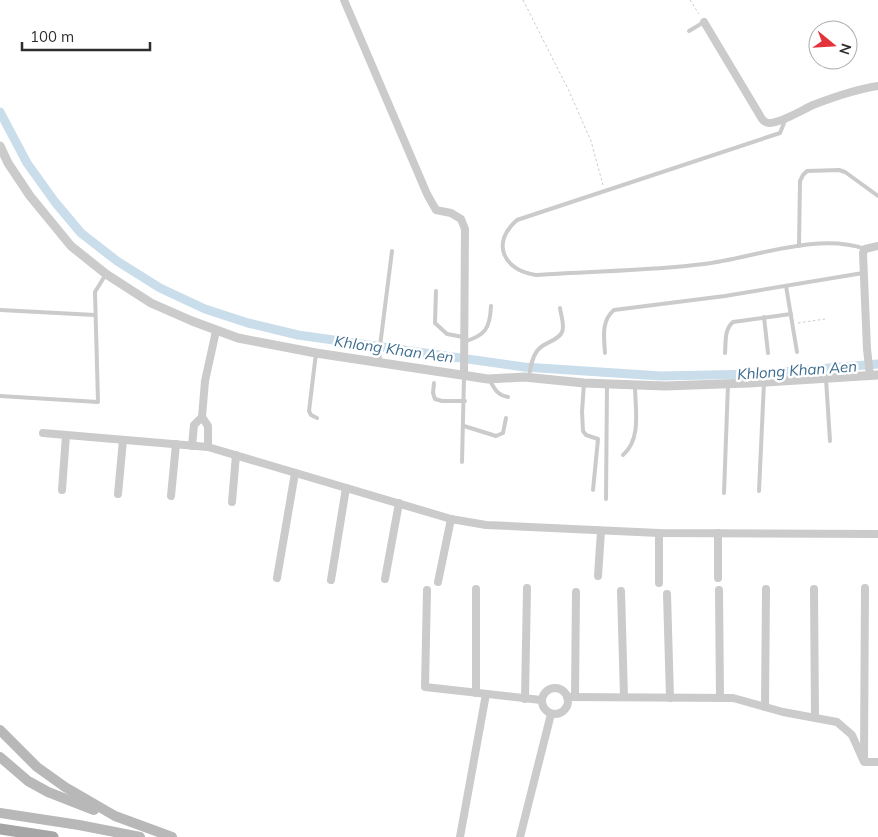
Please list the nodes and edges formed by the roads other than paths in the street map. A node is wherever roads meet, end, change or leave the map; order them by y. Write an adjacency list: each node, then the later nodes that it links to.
1 (344, 0): 23 (street)
2 (704, 22): 3 (lane); 5 (street)
3 (689, 31)
4 (878, 86): 5 (street)
5 (787, 117): 8 (lane)
6 (0, 146): 13 (street)
7 (878, 196): 8 (lane)
8 (799, 246): 10 (lane)
9 (878, 246): 10 (street)
10 (865, 249): 12 (street)
11 (392, 251): 29 (lane)
12 (863, 273): 14 (lane); 30 (street)
13 (106, 274): 20 (lane); 22 (street)
14 (786, 286): 19 (lane); 26 (lane)
15 (436, 291): 23 (lane)
16 (491, 306): 23 (lane)
17 (560, 308): 31 (lane)
18 (0, 310): 20 (lane)
19 (791, 314): 21 (lane); 24 (lane)
20 (95, 315): 41 (lane)
21 (764, 317): 27 (lane); 28 (lane)
22 (216, 331): 25 (street); 44 (street)
23 (463, 342): 32 (street)
24 (796, 352)
25 (316, 353): 29 (street); 45 (lane)
26 (605, 353)
27 (725, 353)
28 (768, 353)
29 (380, 359): 32 (street)
30 (872, 373): 34 (street)
31 (530, 374): 33 (street); 37 (street)
32 (464, 375): 33 (street); 43 (lane)
33 (488, 379): 42 (lane)
34 (826, 379): 35 (street); 51 (lane)
35 (764, 382): 39 (street); 62 (lane)
36 (434, 383): 43 (lane)
37 (584, 383): 38 (street); 61 (lane)
38 (607, 384): 40 (street); 66 (lane)
39 (728, 384): 40 (street); 63 (lane)
40 (635, 385): 56 (lane)
41 (0, 396)
42 (508, 397)
43 (464, 401): 47 (lane)
44 (202, 417): 53 (street); 54 (street)
45 (318, 418)
46 (506, 418): 47 (lane)
47 (464, 426): 57 (lane)
48 (43, 433): 49 (street)
49 (66, 435): 50 (street); 60 (street)
50 (123, 440): 52 (street); 64 (street)
51 (830, 441)
52 (176, 444): 53 (street); 65 (street)
53 (192, 446): 54 (street)
54 (208, 447): 55 (street)
55 (236, 455): 58 (street); 67 (street)
56 (623, 455)
57 (462, 462)
58 (295, 473): 59 (street); 75 (street)
59 (346, 488): 68 (street); 78 (street)
60 (62, 490)
61 (593, 490)
62 (759, 492)
63 (724, 493)
64 (118, 494)
65 (171, 496)
66 (606, 499)
67 (232, 502)
68 (399, 503): 69 (street); 77 (street)
69 (451, 519): 70 (street); 79 (street)
70 (601, 531): 72 (street); 74 (street)
71 (718, 533): 72 (street); 73 (street); 76 (street)
72 (659, 534): 80 (street)
73 (878, 534)
74 (598, 576)
75 (277, 578)
76 (718, 578)
77 (385, 579)
78 (331, 580)
79 (438, 582)
80 (659, 583)
81 (527, 588): 97 (street)
82 (864, 588): 104 (street)
83 (476, 589): 91 (street)
84 (766, 589): 99 (street)
85 (814, 589): 101 (street)
86 (427, 590): 91 (street)
87 (719, 590): 96 (street)
88 (621, 591): 94 (street)
89 (576, 592): 93 (street)
90 (667, 594): 95 (street)
91 (476, 693): 92 (street)
92 (486, 694): 97 (street); 112 (street)
93 (571, 697): 94 (street); 98 (street); 100 (street)
94 (624, 697): 95 (street)
95 (670, 698): 96 (street)
96 (720, 698): 99 (street)
97 (525, 699): 98 (street)
98 (541, 700): 100 (street)
99 (765, 707): 101 (street)
100 (551, 714): 113 (street)
101 (815, 718): 104 (street)
102 (0, 730): 107 (main road)
103 (0, 757): 107 (main road)
104 (864, 762): 105 (street)
105 (878, 762)
106 (0, 813): 110 (main road)
107 (115, 816): 111 (main road)
108 (0, 829): 109 (main road)
109 (53, 837)
110 (140, 837)
111 (172, 837)
112 (460, 837)
113 (520, 837)

